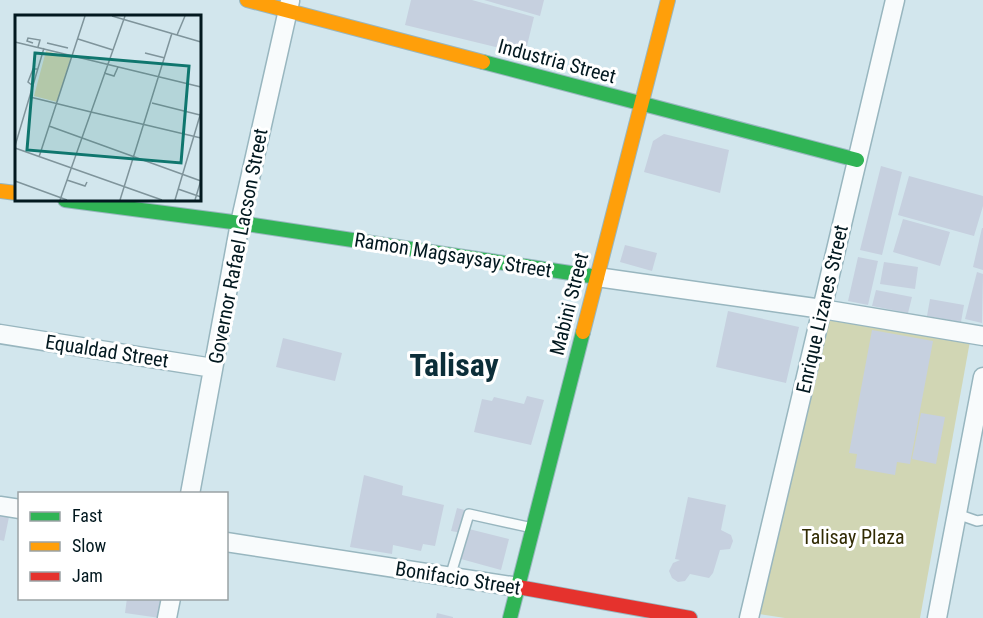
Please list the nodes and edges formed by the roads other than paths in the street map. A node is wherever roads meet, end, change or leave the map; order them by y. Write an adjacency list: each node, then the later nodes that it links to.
1 (247, 0): 4 (main road, Industria Street)
2 (668, 0): 5 (main road, Mabini Street)
3 (895, 0): 6 (street, Enrique Lizares Street)
4 (290, 5): 5 (main road, Industria Street); 10 (street, Governor Rafael Lacson Street)
5 (641, 103): 6 (main road, Industria Street); 11 (main road, Mabini Street)
6 (857, 160): 12 (street, Enrique Lizares Street)
7 (0, 190): 8 (main road)
8 (15, 193)
9 (73, 201): 10 (main road, Ramon Magsaysay Street)
10 (240, 223): 11 (main road, Ramon Magsaysay Street); 15 (street, Governor Rafael Lacson Street)
11 (597, 277): 12 (street, Ramon Magsaysay Street); 23 (main road, Mabini Street)
12 (822, 309): 14 (street, Ramon Magsaysay Street); 31 (street, Enrique Lizares Street)
13 (0, 334): 15 (street, Equaldad Street)
14 (983, 336)
15 (213, 368): 18 (street, Governor Rafael Lacson Street)
16 (983, 377): 17 (street)
17 (980, 410): 21 (street)
18 (190, 492)
19 (0, 506): 20 (street)
20 (18, 509)
21 (957, 514): 22 (lane); 32 (street)
22 (983, 520)
23 (533, 528): 25 (lane); 26 (main road, Mabini Street)
24 (228, 542): 25 (street, Bonifacio Street)
25 (450, 577): 26 (street, Bonifacio Street)
26 (518, 587): 29 (main road, Mabini Street); 30 (main road, Bonifacio Street)
27 (171, 600): 28 (street)
28 (167, 618)
29 (510, 618)
30 (690, 618)
31 (749, 618)
32 (937, 618)

